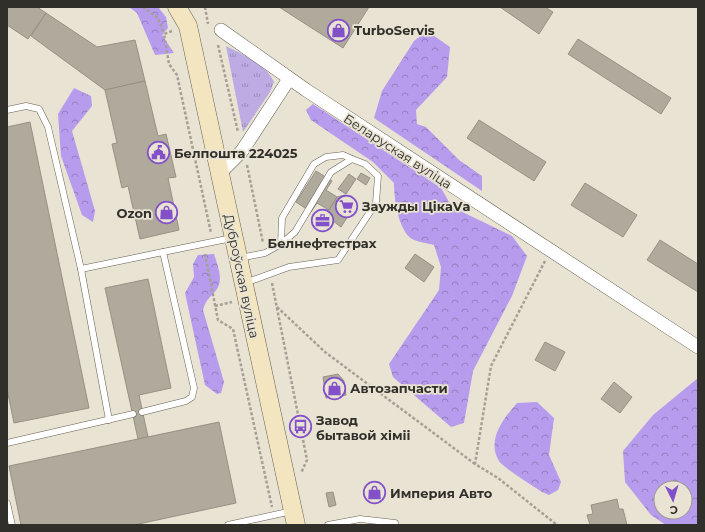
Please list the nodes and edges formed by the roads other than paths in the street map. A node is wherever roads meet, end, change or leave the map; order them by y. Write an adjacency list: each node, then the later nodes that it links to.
1 (177, 7): 6 (main road, Дуброўская вуліца)
2 (221, 30): 3 (street, Беларуская вуліца)
3 (289, 79): 6 (street); 13 (street, Беларуская вуліца)
4 (7, 110): 11 (lane)
5 (352, 159): 8 (lane); 8 (lane); 12 (lane)
6 (219, 174): 7 (main road, Дуброўская вуліца)
7 (234, 238): 9 (lane); 10 (main road, Дуброўская вуліца)
8 (282, 244): 10 (lane)
9 (163, 252): 11 (lane); 14 (lane)
10 (238, 259): 12 (main road, Дуброўская вуліца)
11 (81, 269): 16 (lane)
12 (244, 284): 19 (main road, Дуброўская вуліца)
13 (698, 347)
14 (142, 412)
15 (133, 414): 16 (lane)
16 (109, 420): 17 (lane)
17 (7, 443)
18 (7, 503): 21 (lane)
19 (295, 518): 22 (lane)
20 (349, 523): 23 (lane); 24 (lane)
21 (12, 525)
22 (228, 525)
23 (328, 525)
24 (395, 525)

